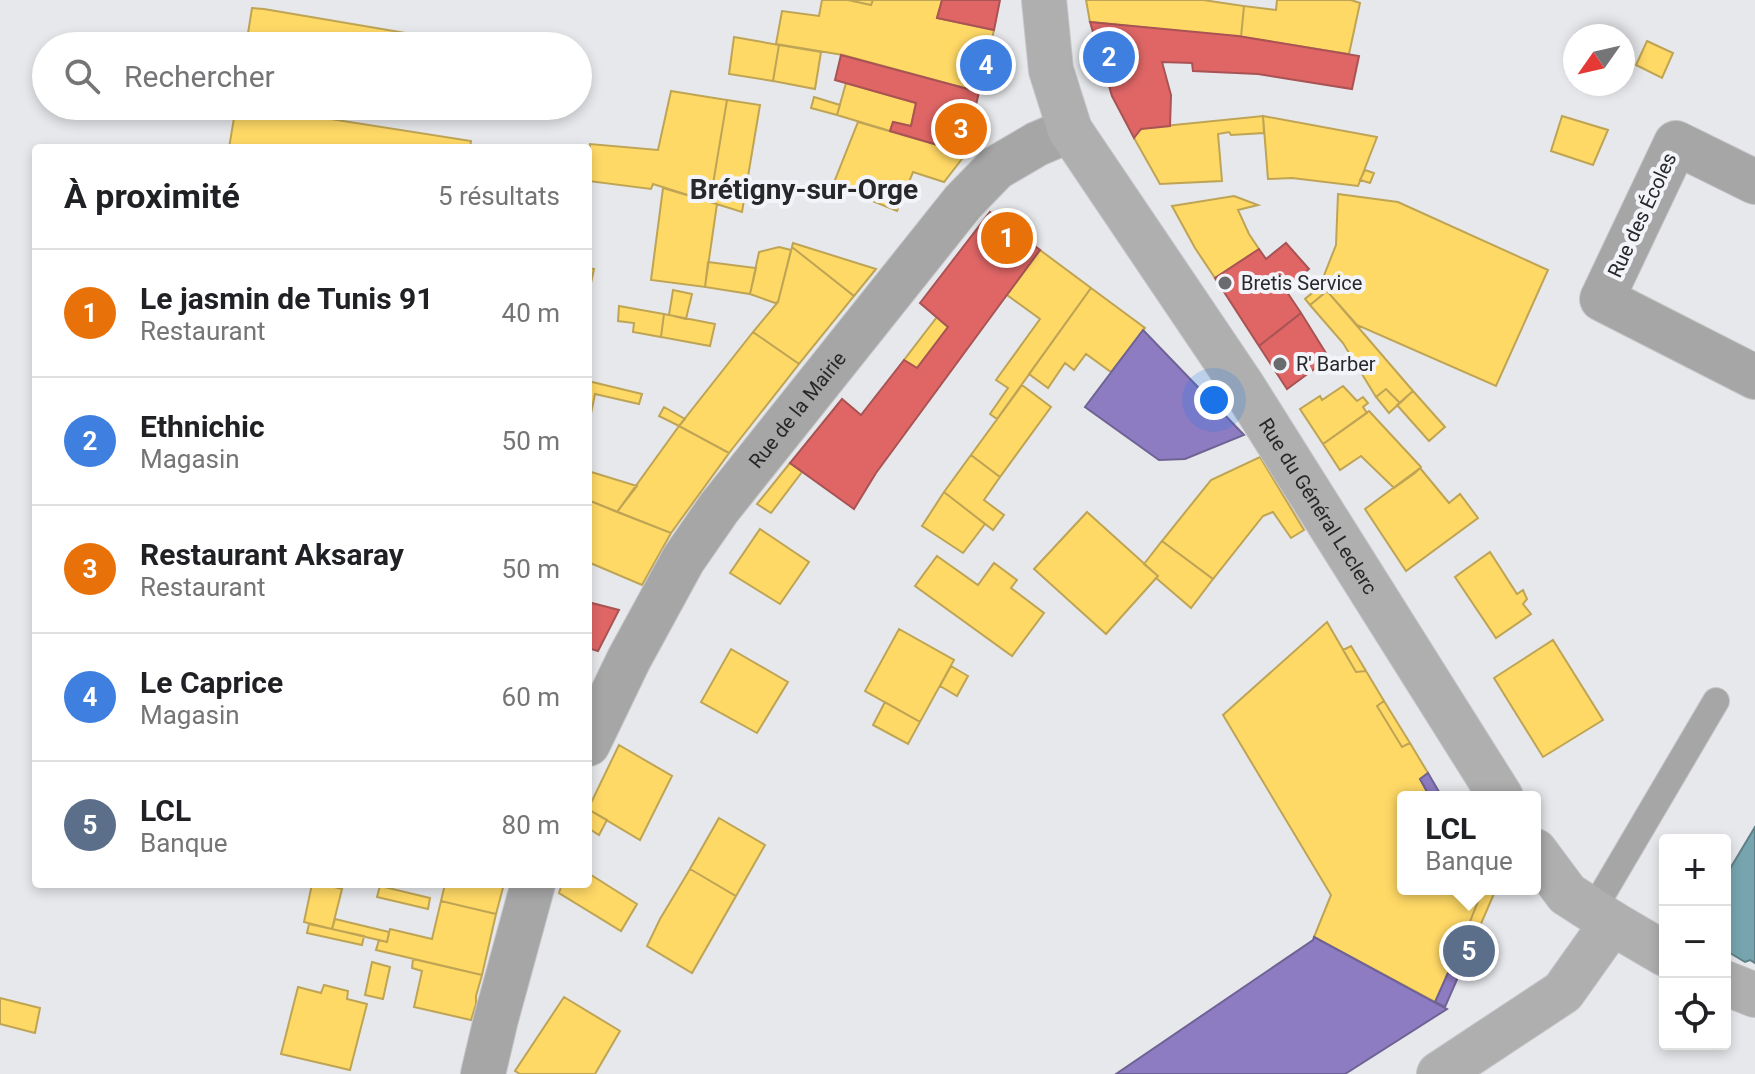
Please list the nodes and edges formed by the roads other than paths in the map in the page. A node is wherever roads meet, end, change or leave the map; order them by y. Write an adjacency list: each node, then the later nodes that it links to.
1 (1044, 0): 2 (street, Rue du Général Leclerc)
2 (1070, 130): 6 (street, Rue de la Mairie); 7 (street, Rue du Général Leclerc)
3 (1755, 182): 4 (street, Rue des Écoles)
4 (1755, 377)
5 (1716, 701): 10 (lane)
6 (592, 736)
7 (1497, 791)
8 (1541, 859): 10 (street)
9 (532, 888): 14 (street)
10 (1602, 916): 11 (street); 15 (street)
11 (1659, 950)
12 (1731, 985): 13 (street)
13 (1755, 995)
14 (483, 1074)
15 (1439, 1074)

